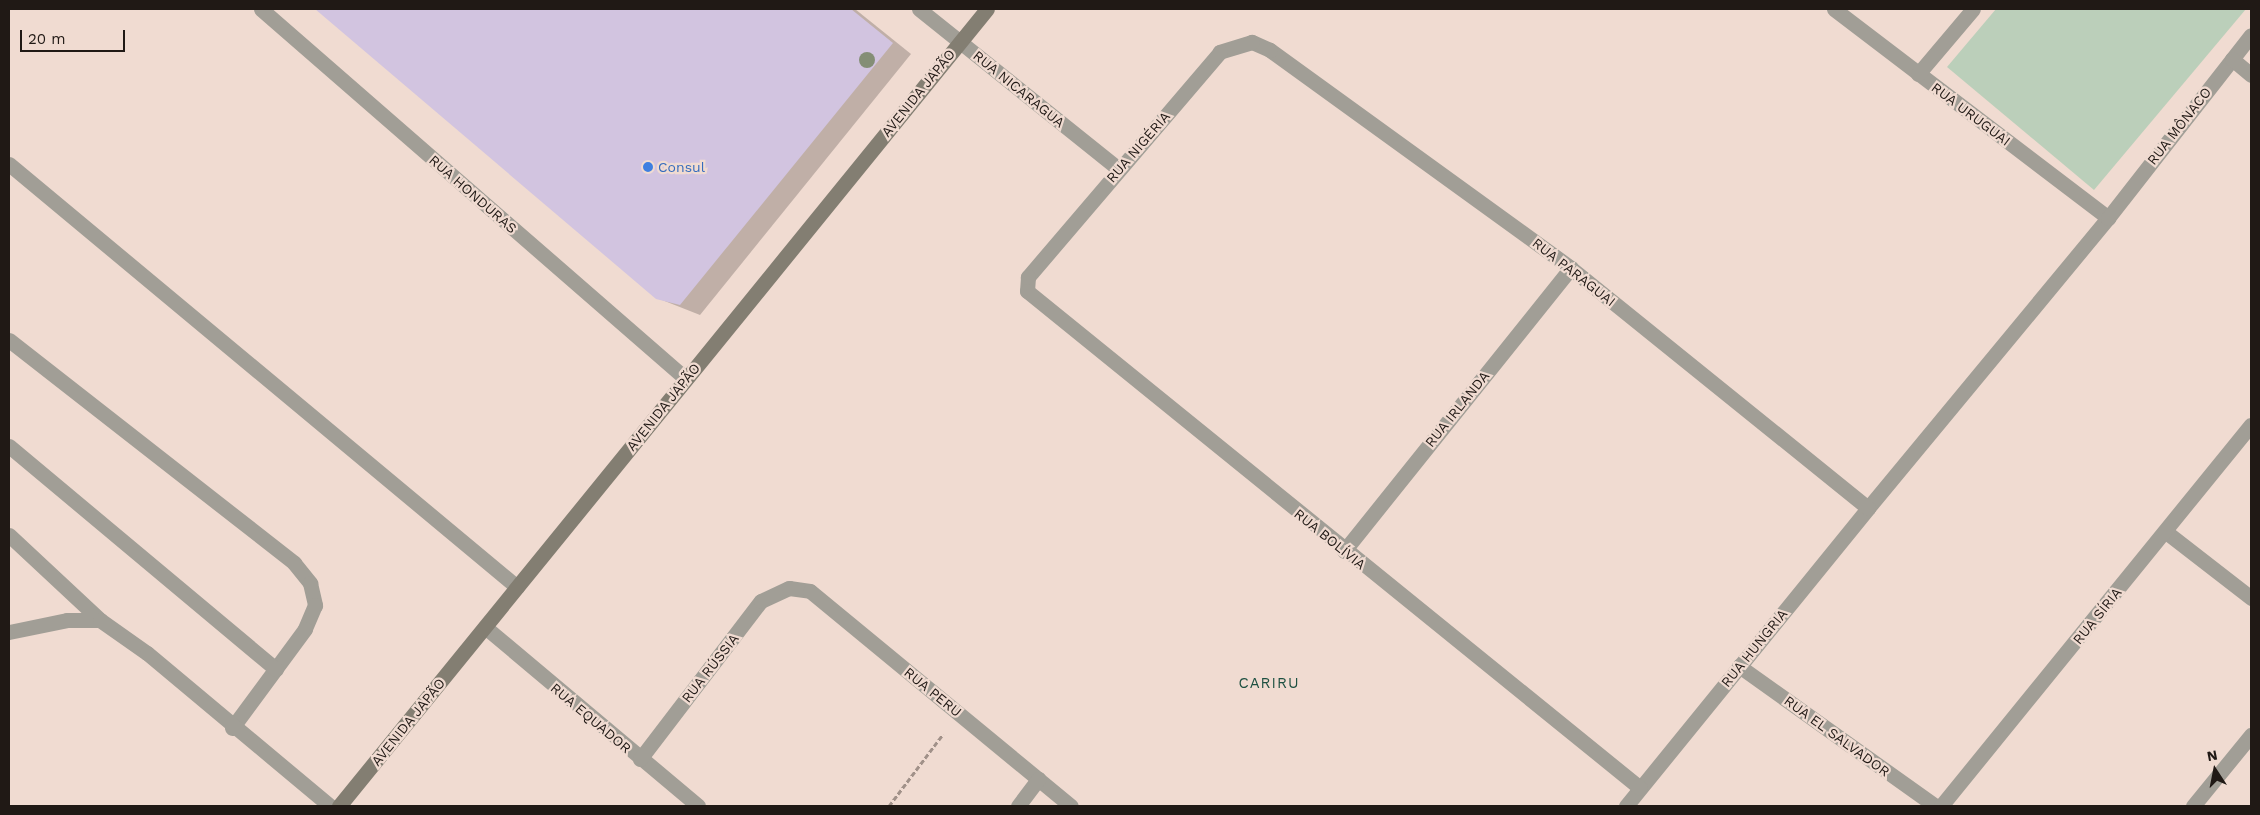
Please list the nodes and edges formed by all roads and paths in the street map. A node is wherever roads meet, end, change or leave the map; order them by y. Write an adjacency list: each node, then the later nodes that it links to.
1 (261, 9): 18 (street, RUA HONDURAS)
2 (919, 9): 7 (street, RUA NICARAGUA)
3 (987, 9): 7 (street, AVENIDA JAPÃO)
4 (1834, 9): 10 (street, RUA URUGUAI)
5 (1973, 9): 10 (street)
6 (2251, 35): 9 (street, RUA MÔNACO)
7 (960, 41): 13 (street, RUA NICARAGUA); 18 (street, AVENIDA JAPÃO)
8 (1270, 50): 13 (street, RUA NIGÉRIA); 15 (street, RUA PARAGUAI)
9 (2232, 59): 11 (street); 14 (street, RUA MÔNACO)
10 (1918, 74): 14 (street, RUA URUGUAI)
11 (2251, 75)
12 (9, 164): 25 (street)
13 (1119, 169): 16 (street, RUA NIGÉRIA)
14 (2108, 218): 21 (street, RUA MÔNACO)
15 (1571, 268): 21 (street, RUA PARAGUAI); 24 (street, RUA IRLANDA)
16 (1026, 286): 24 (street, RUA BOLÍVIA)
17 (9, 340): 32 (street)
18 (686, 379): 25 (street, AVENIDA JAPÃO)
19 (2251, 425): 22 (street, RUA SÍRIA)
20 (9, 446): 32 (street)
21 (1868, 508): 31 (street, RUA HUNGRIA)
22 (2166, 532): 27 (street); 47 (street, RUA SÍRIA)
23 (9, 535): 28 (street)
24 (1344, 551): 38 (street, RUA BOLÍVIA)
25 (517, 587): 29 (street, AVENIDA JAPÃO)
26 (789, 588): 33 (street, RUA PERU); 36 (street, RUA RÚSSIA)
27 (2251, 598)
28 (100, 620): 30 (street); 34 (street)
29 (485, 627): 36 (street, RUA EQUADOR); 40 (street, AVENIDA JAPÃO)
30 (9, 632)
31 (1739, 666): 38 (street, RUA HUNGRIA); 46 (street, RUA EL SALVADOR)
32 (276, 669): 34 (street)
33 (959, 713): 37 (street, RUA PERU); 42 (path)
34 (232, 728): 39 (street)
35 (2251, 735): 48 (street)
36 (640, 759): 41 (street, RUA EQUADOR)
37 (1038, 779): 43 (street); 44 (street, RUA PERU)
38 (1640, 788): 45 (street, RUA HUNGRIA)
39 (330, 806)
40 (340, 806)
41 (698, 806)
42 (889, 806)
43 (1018, 806)
44 (1071, 806)
45 (1626, 806)
46 (1935, 806)
47 (1941, 806)
48 (2193, 806)

